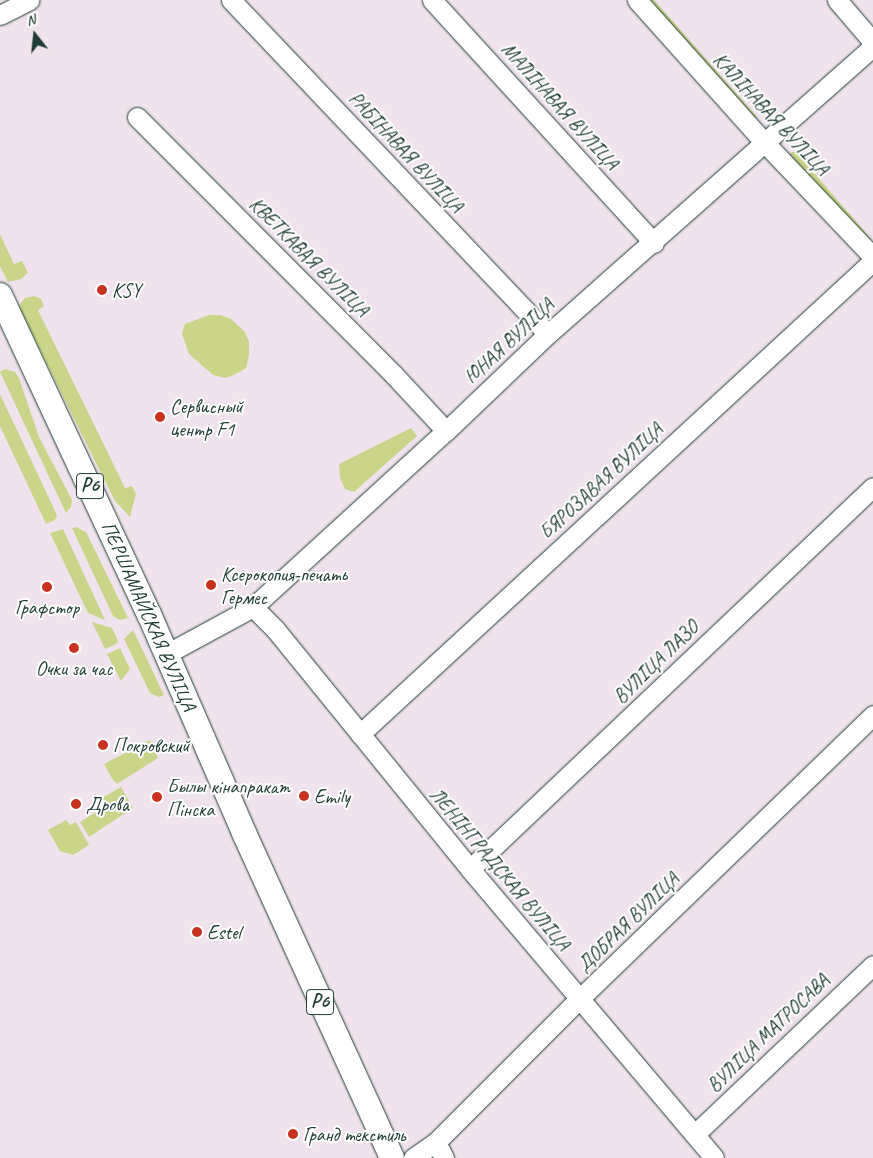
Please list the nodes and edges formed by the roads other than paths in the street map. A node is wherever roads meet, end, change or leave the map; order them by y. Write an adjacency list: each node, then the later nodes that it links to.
1 (29, 0): 6 (street)
2 (231, 0): 15 (street, РАБІНАВАЯ ВУЛІЦА)
3 (432, 0): 11 (street, МАЛІНАВАЯ ВУЛІЦА)
4 (637, 0): 10 (street, КАЛІНАВАЯ ВУЛІЦА)
5 (837, 0): 7 (street)
6 (0, 14)
7 (873, 42)
8 (873, 46): 10 (street, ЮНАЯ ВУЛІЦА)
9 (137, 117): 16 (street, КВЕТКАВАЯ ВУЛІЦА)
10 (765, 143): 11 (street, ЮНАЯ ВУЛІЦА); 12 (street, КАЛІНАВАЯ ВУЛІЦА)
11 (654, 243): 15 (street, ЮНАЯ ВУЛІЦА)
12 (873, 257)
13 (873, 261): 21 (street, БЯРОЗАВАЯ ВУЛІЦА)
14 (0, 295): 19 (main road, ПЕРШАМАЙСКАЯ ВУЛІЦА / Р6)
15 (548, 334): 16 (street, ЮНАЯ ВУЛІЦА)
16 (446, 431): 18 (street, ЮНАЯ ВУЛІЦА)
17 (873, 487): 22 (street, ВУЛІЦА ЛАЗО)
18 (253, 607): 19 (street, ЮНАЯ ВУЛІЦА); 21 (street, ЛЕНІНГРАДСКАЯ ВУЛІЦА)
19 (166, 654): 27 (main road, ПЕРШАМАЙСКАЯ ВУЛІЦА / Р6)
20 (873, 715): 24 (street, ДОБРАЯ ВУЛІЦА)
21 (360, 734): 22 (street, ЛЕНІНГРАДСКАЯ ВУЛІЦА)
22 (470, 869): 24 (street, ЛЕНІНГРАДСКАЯ ВУЛІЦА)
23 (873, 965): 25 (street, ВУЛІЦА МАТРОСАВА)
24 (580, 1000): 25 (street, ЛЕНІНГРАДСКАЯ ВУЛІЦА); 26 (street, ДОБРАЯ ВУЛІЦА)
25 (695, 1134): 29 (street, ЛЕНІНГРАДСКАЯ ВУЛІЦА)
26 (440, 1150): 28 (street, ДОБРАЯ ВУЛІЦА)
27 (392, 1158)
28 (413, 1158)
29 (714, 1158)

